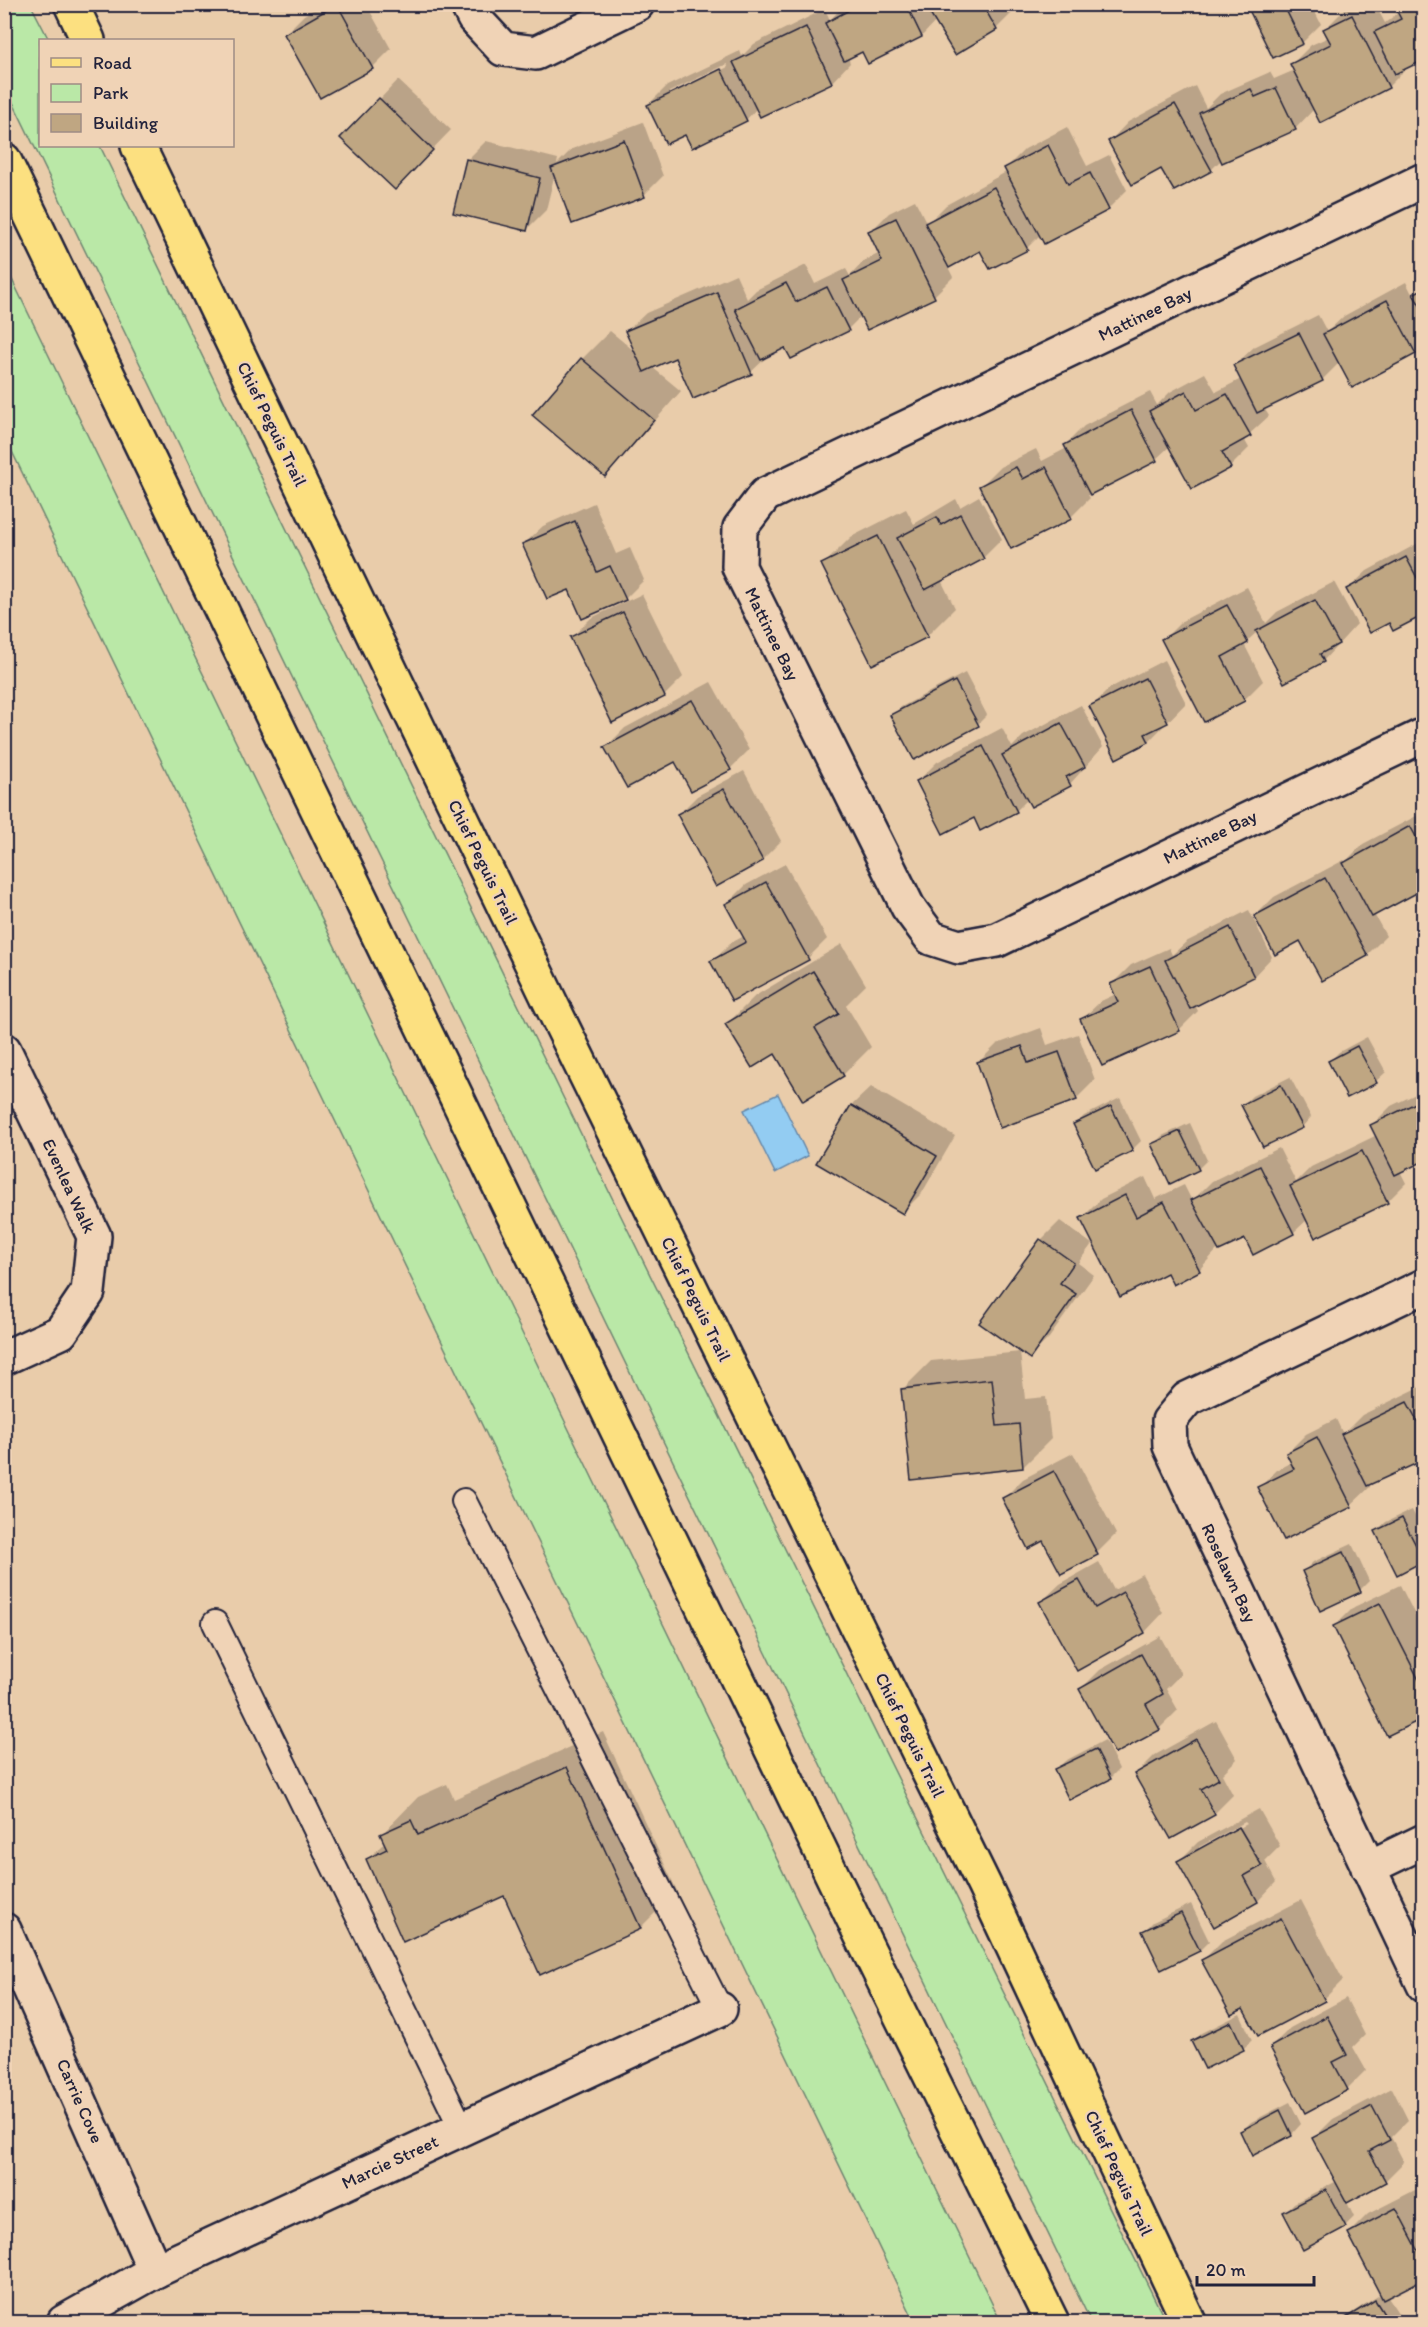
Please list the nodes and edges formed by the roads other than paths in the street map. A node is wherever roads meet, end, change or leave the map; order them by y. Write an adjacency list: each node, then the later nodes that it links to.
1 (71, 4): 4 (main road)
2 (467, 4): 3 (street)
3 (637, 4)
4 (88, 39)
5 (138, 147): 23 (main road, Chief Peguis Trail)
6 (4, 160): 22 (main road)
7 (1424, 180): 8 (street, Mattinee Bay)
8 (1424, 735)
9 (4, 1050): 11 (street, Evenlea Walk)
10 (1424, 1286): 15 (street, Roselawn Bay)
11 (4, 1358)
12 (464, 1501): 18 (lane)
13 (215, 1623): 19 (lane)
14 (1424, 1841): 15 (street)
15 (1368, 1868): 17 (street, Roselawn Bay)
16 (4, 1930): 20 (street, Carrie Cove)
17 (1424, 1985)
18 (720, 2009): 19 (street, Marcie Street)
19 (462, 2129): 20 (street, Marcie Street)
20 (155, 2271): 21 (street, Marcie Street)
21 (63, 2322)
22 (1052, 2322)
23 (1189, 2322)

